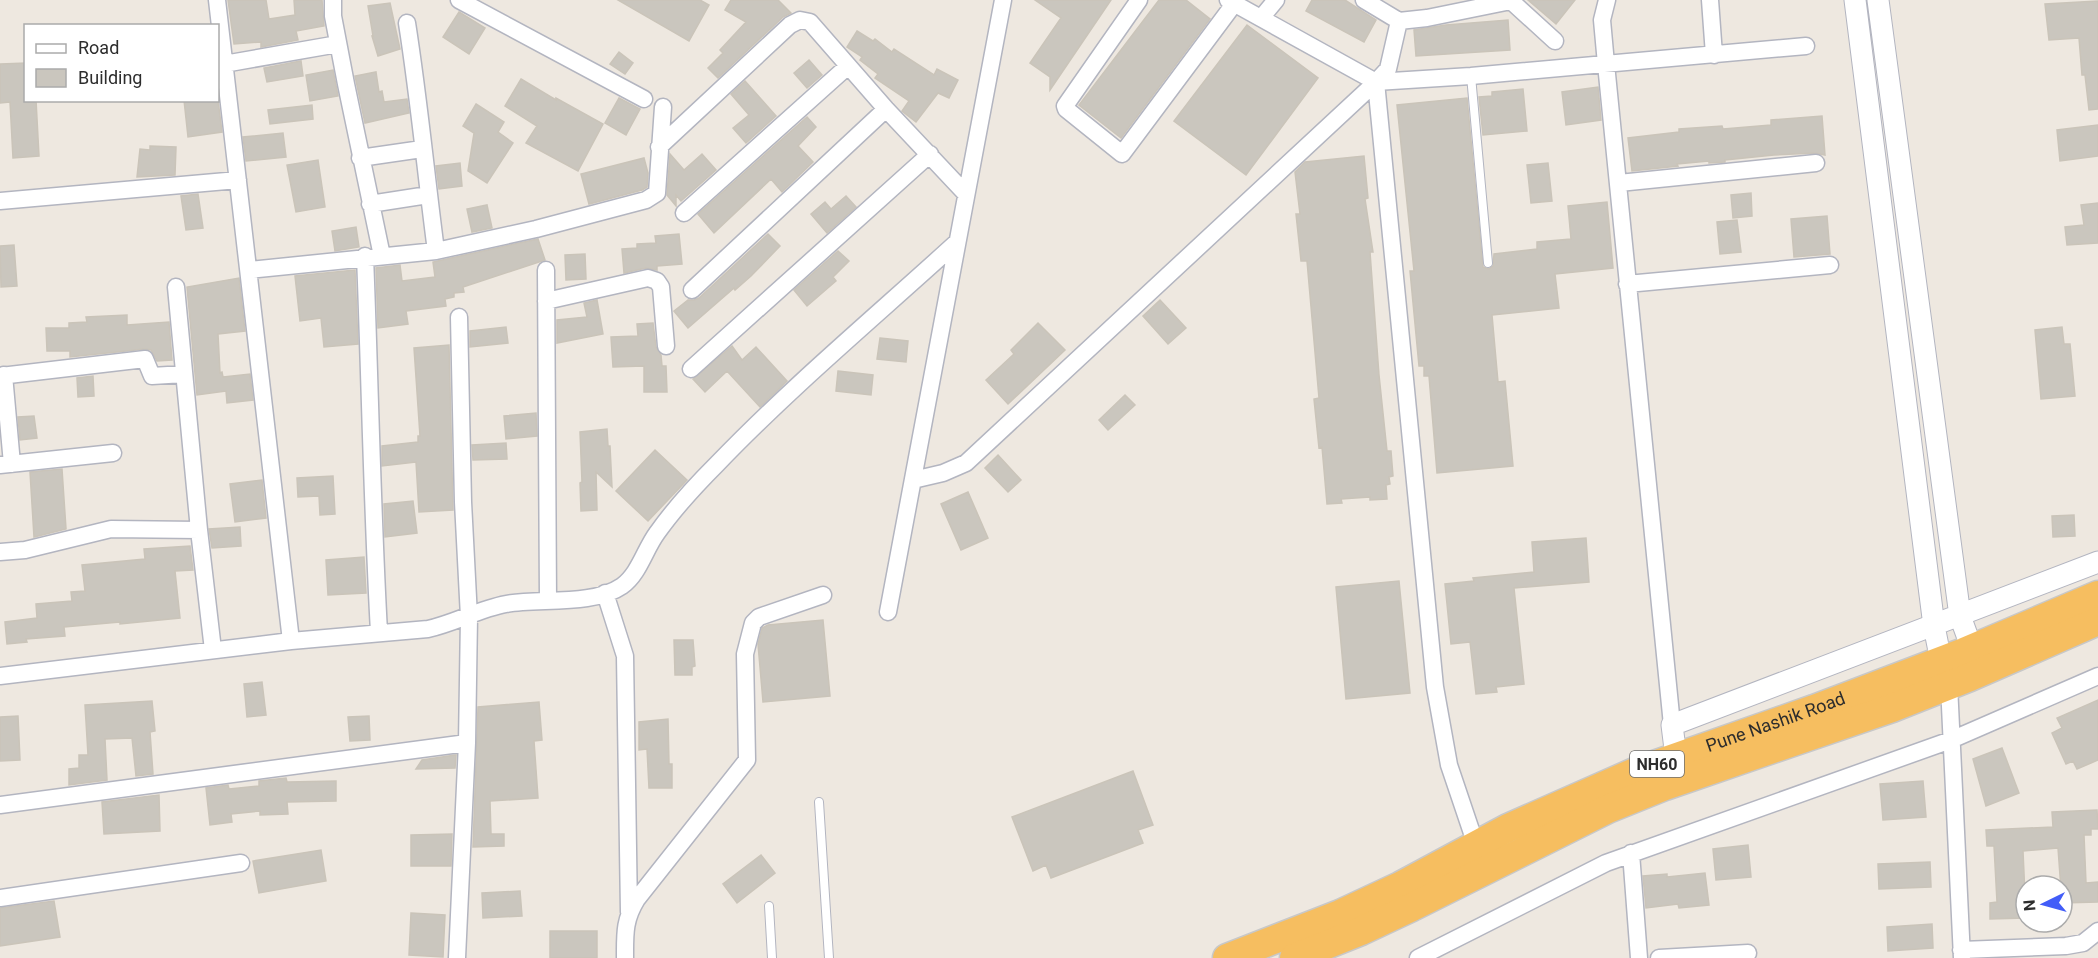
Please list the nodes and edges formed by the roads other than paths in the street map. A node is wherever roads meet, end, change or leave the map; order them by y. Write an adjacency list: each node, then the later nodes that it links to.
1 (217, 0): 21 (street)
2 (333, 0): 18 (street)
3 (459, 0): 26 (street)
4 (1003, 0): 36 (street)
5 (1138, 0): 13 (street)
6 (1276, 0): 14 (street)
7 (1364, 0): 15 (street)
8 (1511, 0): 15 (street); 17 (street)
9 (1607, 0): 22 (street)
10 (1710, 0): 20 (street)
11 (1855, 0): 71 (street)
12 (1878, 0): 68 (street)
13 (1231, 2): 14 (street)
14 (1261, 18): 25 (street)
15 (1399, 21): 25 (street)
16 (407, 23): 30 (street)
17 (1555, 41)
18 (338, 44): 21 (street); 32 (street)
19 (1806, 46): 20 (street)
20 (1714, 55): 22 (street)
21 (224, 64): 34 (street)
22 (1606, 64): 24 (street); 35 (street)
23 (848, 66): 28 (street); 29 (street); 40 (street)
24 (1471, 76): 25 (street); 44 (lane)
25 (1376, 82): 59 (street); 85 (street)
26 (644, 99)
27 (663, 107): 29 (street)
28 (886, 109): 31 (street); 50 (street)
29 (659, 147): 42 (street)
30 (422, 148): 32 (street); 37 (street)
31 (930, 154): 36 (street); 54 (street)
32 (360, 158): 39 (street)
33 (1816, 163): 35 (street)
34 (238, 180): 38 (street); 46 (street)
35 (1619, 183): 48 (street)
36 (966, 194): 41 (street)
37 (428, 195): 39 (street); 42 (street)
38 (0, 201)
39 (370, 204): 43 (street)
40 (684, 213)
41 (957, 242): 59 (street); 63 (street)
42 (436, 250): 43 (street)
43 (373, 256): 46 (street); 72 (street)
44 (1488, 263)
45 (1830, 265): 48 (street)
46 (249, 270): 73 (street)
47 (546, 270): 51 (street)
48 (1627, 284): 79 (street)
49 (176, 286): 55 (street)
50 (692, 290)
51 (546, 301): 53 (street); 66 (street)
52 (459, 317): 69 (street)
53 (666, 346)
54 (691, 369)
55 (184, 374): 56 (street); 60 (street)
56 (2, 375): 58 (street)
57 (113, 453): 58 (street)
58 (6, 464)
59 (913, 480): 67 (street)
60 (199, 531): 61 (street); 75 (street)
61 (0, 552)
62 (2098, 562): 68 (street)
63 (606, 593): 66 (street); 90 (street)
64 (823, 595): 90 (street)
65 (2098, 595): 74 (highway, Pune Nashik Road / NH60)
66 (548, 600): 69 (street)
67 (888, 612)
68 (1960, 616): 71 (street); 74 (street)
69 (469, 617): 72 (street); 81 (street)
70 (2098, 621): 76 (highway, Pune Nashik Road / NH60)
71 (1934, 626): 76 (street); 79 (street)
72 (380, 632): 73 (street)
73 (291, 641): 75 (street)
74 (1972, 649): 76 (highway, Pune Nashik Road / NH60)
75 (213, 650): 77 (street)
76 (1945, 673): 80 (street); 82 (highway, Pune Nashik Road / NH60); 100 (highway, Pune Nashik Road / NH60)
77 (0, 676)
78 (2098, 676): 80 (street)
79 (1672, 725): 82 (street)
80 (1951, 740): 86 (street); 94 (street)
81 (467, 743): 84 (street); 95 (street)
82 (1676, 757): 85 (highway, Pune Nashik Road / NH60)
83 (819, 802): 98 (lane)
84 (0, 805)
85 (1476, 845): 99 (highway, Pune Nashik Road / NH60)
86 (1631, 853): 101 (street); 102 (street)
87 (241, 863): 88 (street)
88 (0, 898)
89 (770, 906): 97 (lane)
90 (629, 913): 96 (street)
91 (2098, 931): 93 (street)
92 (1748, 953): 103 (street)
93 (1998, 953): 94 (street)
94 (1961, 954)
95 (457, 958)
96 (625, 958)
97 (772, 958)
98 (829, 958)
99 (1227, 958)
100 (1293, 958)
101 (1418, 958)
102 (1639, 958)
103 (1659, 958)

